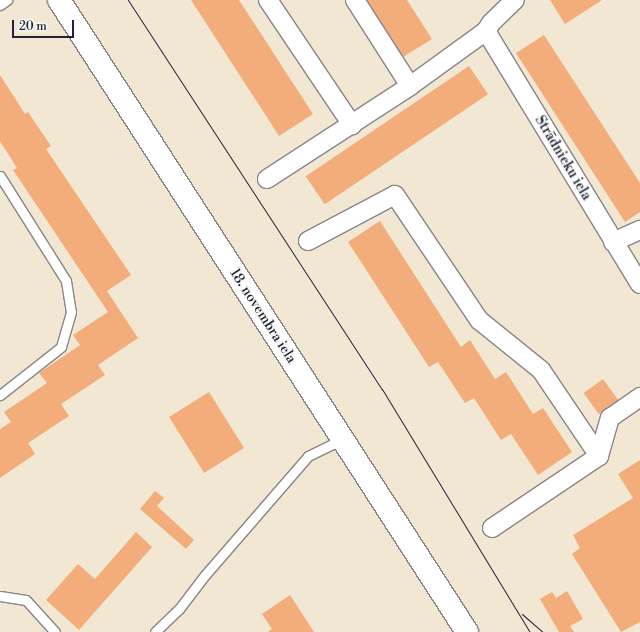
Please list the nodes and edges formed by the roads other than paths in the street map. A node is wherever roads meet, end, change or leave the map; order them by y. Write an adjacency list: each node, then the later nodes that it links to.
1 (7, 0): 6 (lane)
2 (59, 0): 18 (main road, 18. novembra iela)
3 (268, 0): 9 (street)
4 (355, 0): 8 (street)
5 (508, 2): 7 (street)
6 (0, 5)
7 (486, 31): 8 (street); 14 (street, Strādnieku iela)
8 (410, 86): 9 (street)
9 (352, 125): 11 (street)
10 (0, 176): 16 (lane)
11 (267, 179)
12 (640, 230): 14 (street)
13 (308, 241): 19 (street)
14 (614, 242): 15 (street, Strādnieku iela)
15 (640, 284)
16 (0, 395)
17 (640, 396): 19 (street)
18 (343, 438): 23 (lane); 24 (main road, 18. novembra iela)
19 (599, 456): 20 (street)
20 (492, 528)
21 (0, 596): 22 (lane)
22 (53, 632)
23 (156, 632)
24 (468, 632)

